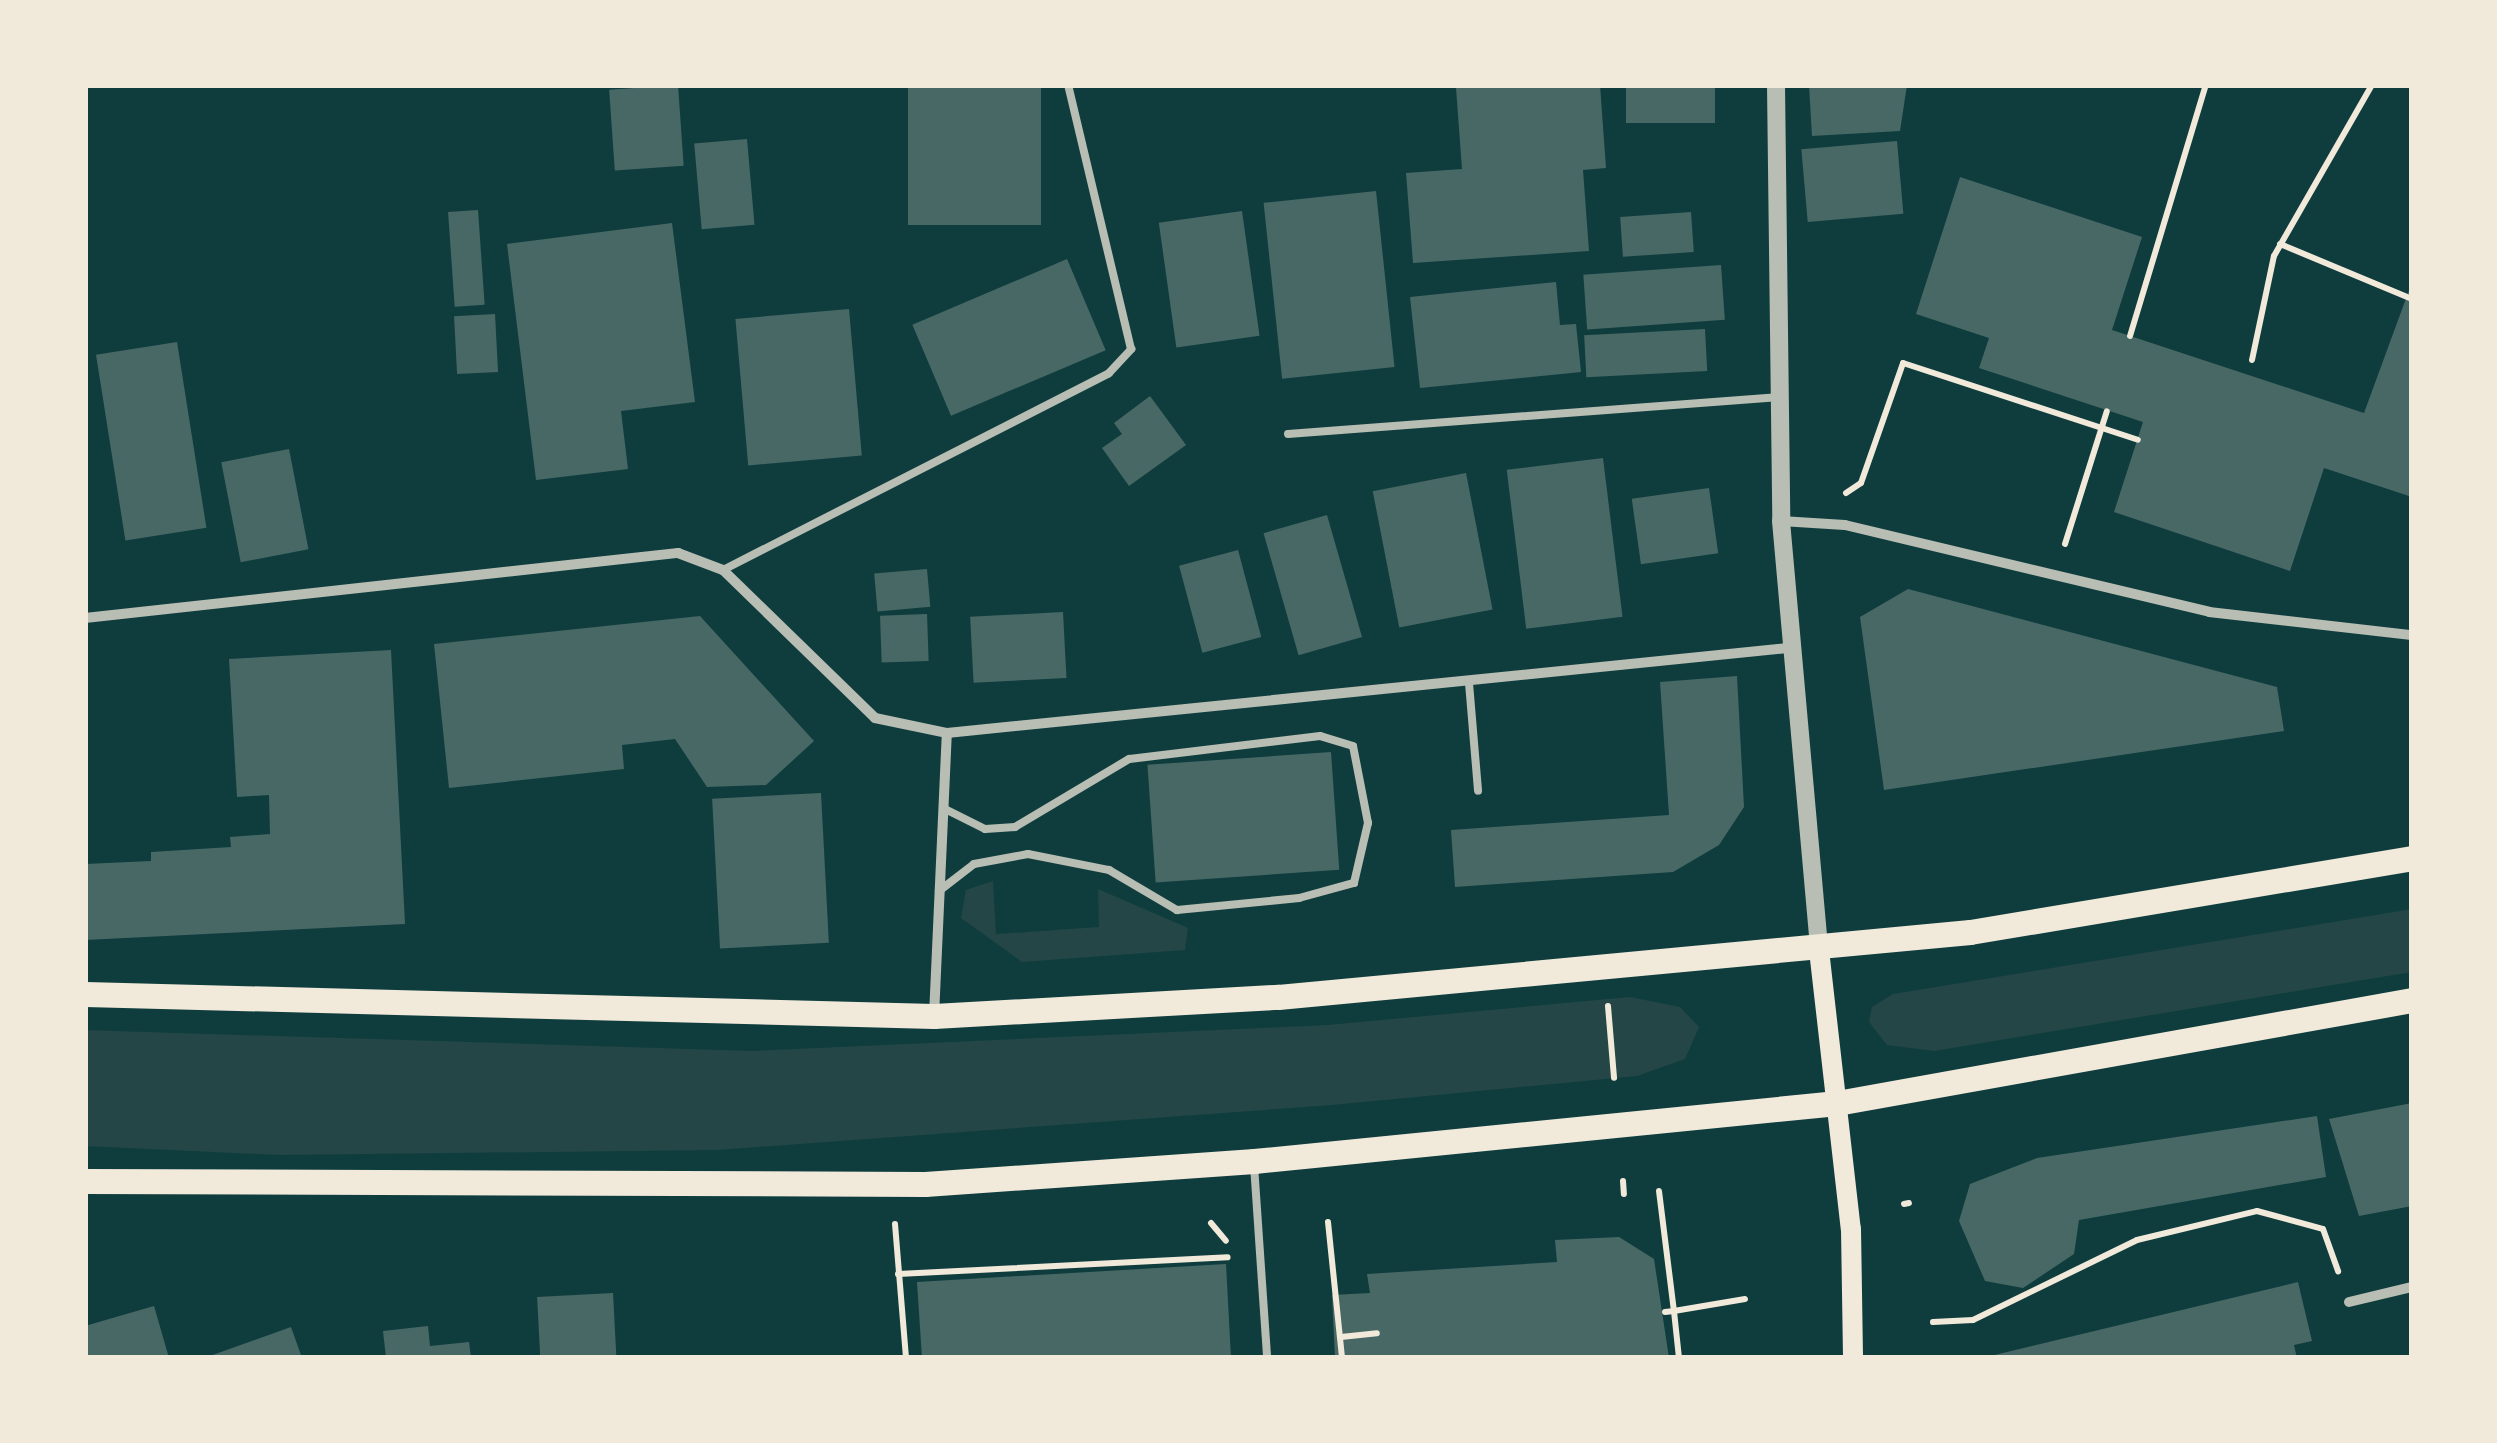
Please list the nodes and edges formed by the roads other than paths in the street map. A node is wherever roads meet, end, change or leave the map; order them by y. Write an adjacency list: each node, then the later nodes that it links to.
1 (1068, 85): 6 (lane)
2 (1776, 85): 3 (street)
3 (1777, 398): 4 (lane); 5 (street)
4 (1288, 434)
5 (1781, 521): 8 (street); 9 (street)
6 (724, 570): 7 (street); 11 (street)
7 (85, 618)
8 (2412, 636)
9 (1788, 648): 10 (street); 16 (street)
10 (1469, 683): 11 (street); 12 (lane)
11 (947, 733): 13 (street)
12 (1478, 791)
13 (943, 808): 15 (street); 15 (lane)
14 (2412, 858): 16 (main road)
15 (939, 892): 19 (street)
16 (1819, 950): 19 (main road); 20 (main road)
17 (85, 994): 19 (main road)
18 (2412, 1000): 20 (main road)
19 (934, 1016)
20 (1837, 1103): 21 (main road); 26 (main road)
21 (1254, 1161): 22 (main road); 25 (lane)
22 (85, 1181)
23 (2412, 1287): 24 (street)
24 (2349, 1302)
25 (1267, 1358)
26 (1852, 1358)

